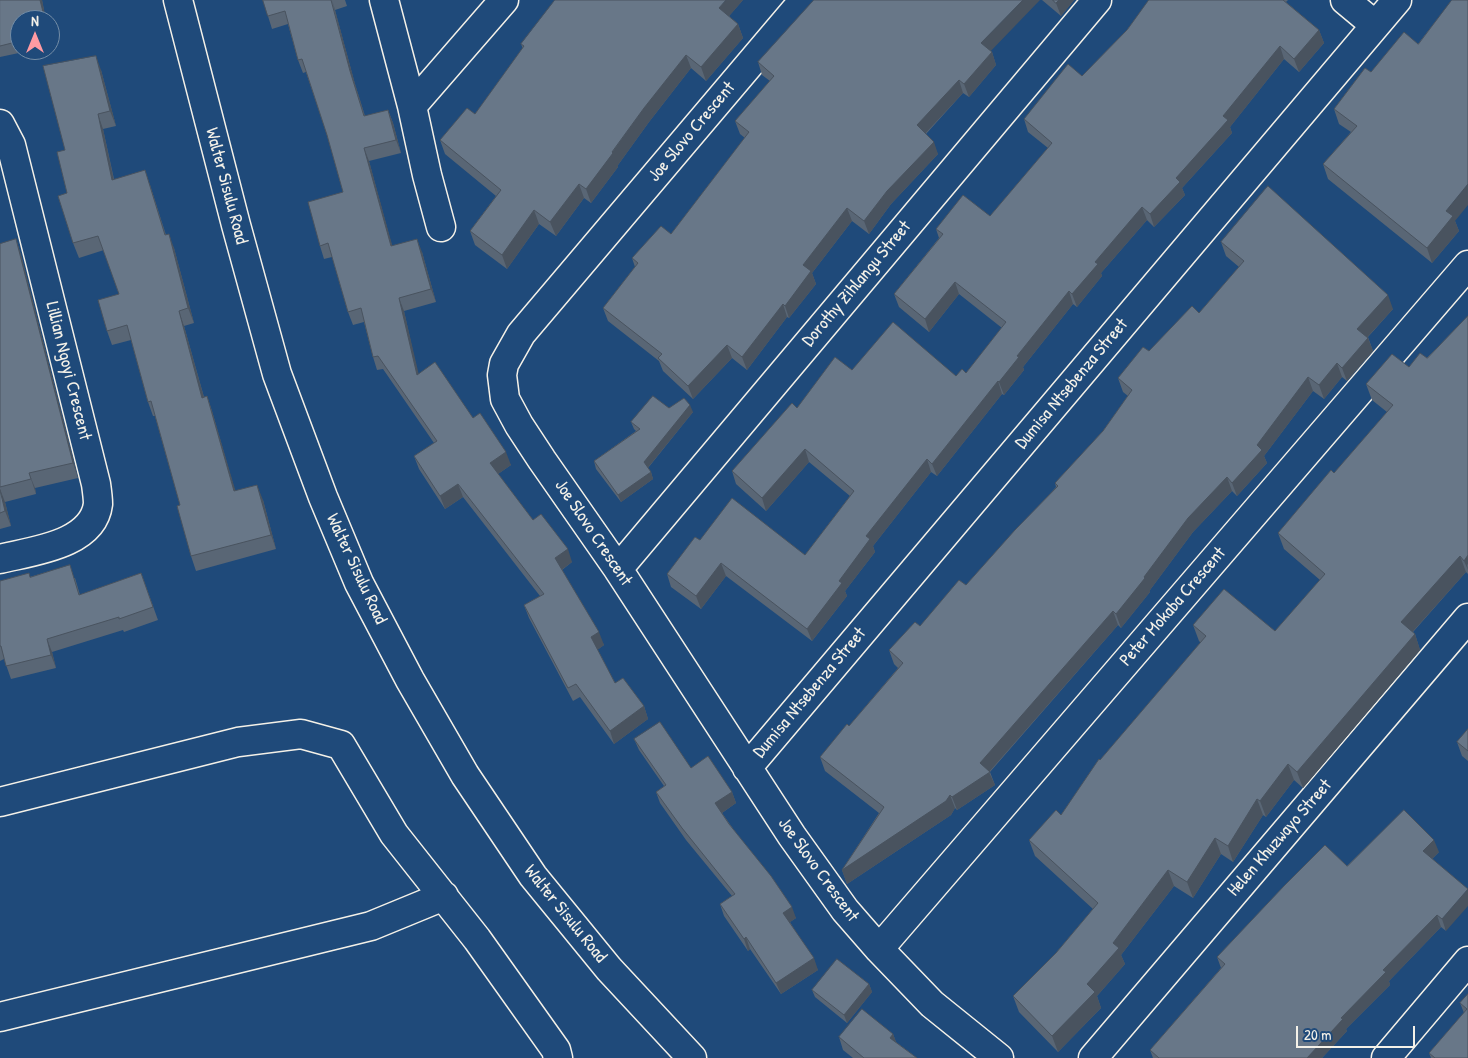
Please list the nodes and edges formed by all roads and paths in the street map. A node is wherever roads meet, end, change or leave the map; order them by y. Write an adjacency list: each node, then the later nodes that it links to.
1 (178, 0): 23 (street, Walter Sisulu Road)
2 (384, 0): 9 (street)
3 (504, 0): 9 (street)
4 (804, 0): 14 (street, Joe Slovo Crescent)
5 (1097, 0): 14 (street, Dorothy Zihlangu Street)
6 (1345, 0): 8 (street)
7 (1396, 0): 8 (street, Dumisa Ntsebenza Street)
8 (1375, 25): 16 (street, Dumisa Ntsebenza Street)
9 (412, 106): 11 (street)
10 (0, 124): 13 (street, Lillian Ngoyi Crescent)
11 (441, 227)
12 (1468, 265): 19 (street, Peter Mokaba Crescent)
13 (0, 559)
14 (618, 568): 16 (street, Joe Slovo Crescent)
15 (1468, 618): 25 (street, Helen Khuzwayo Street)
16 (747, 768): 19 (street, Joe Slovo Crescent)
17 (0, 802): 18 (street)
18 (444, 896): 21 (street); 22 (street)
19 (879, 949): 24 (street, Joe Slovo Crescent)
20 (1468, 961): 26 (street)
21 (0, 1017)
22 (558, 1058)
23 (692, 1058)
24 (999, 1058)
25 (1092, 1058)
26 (1386, 1058)

